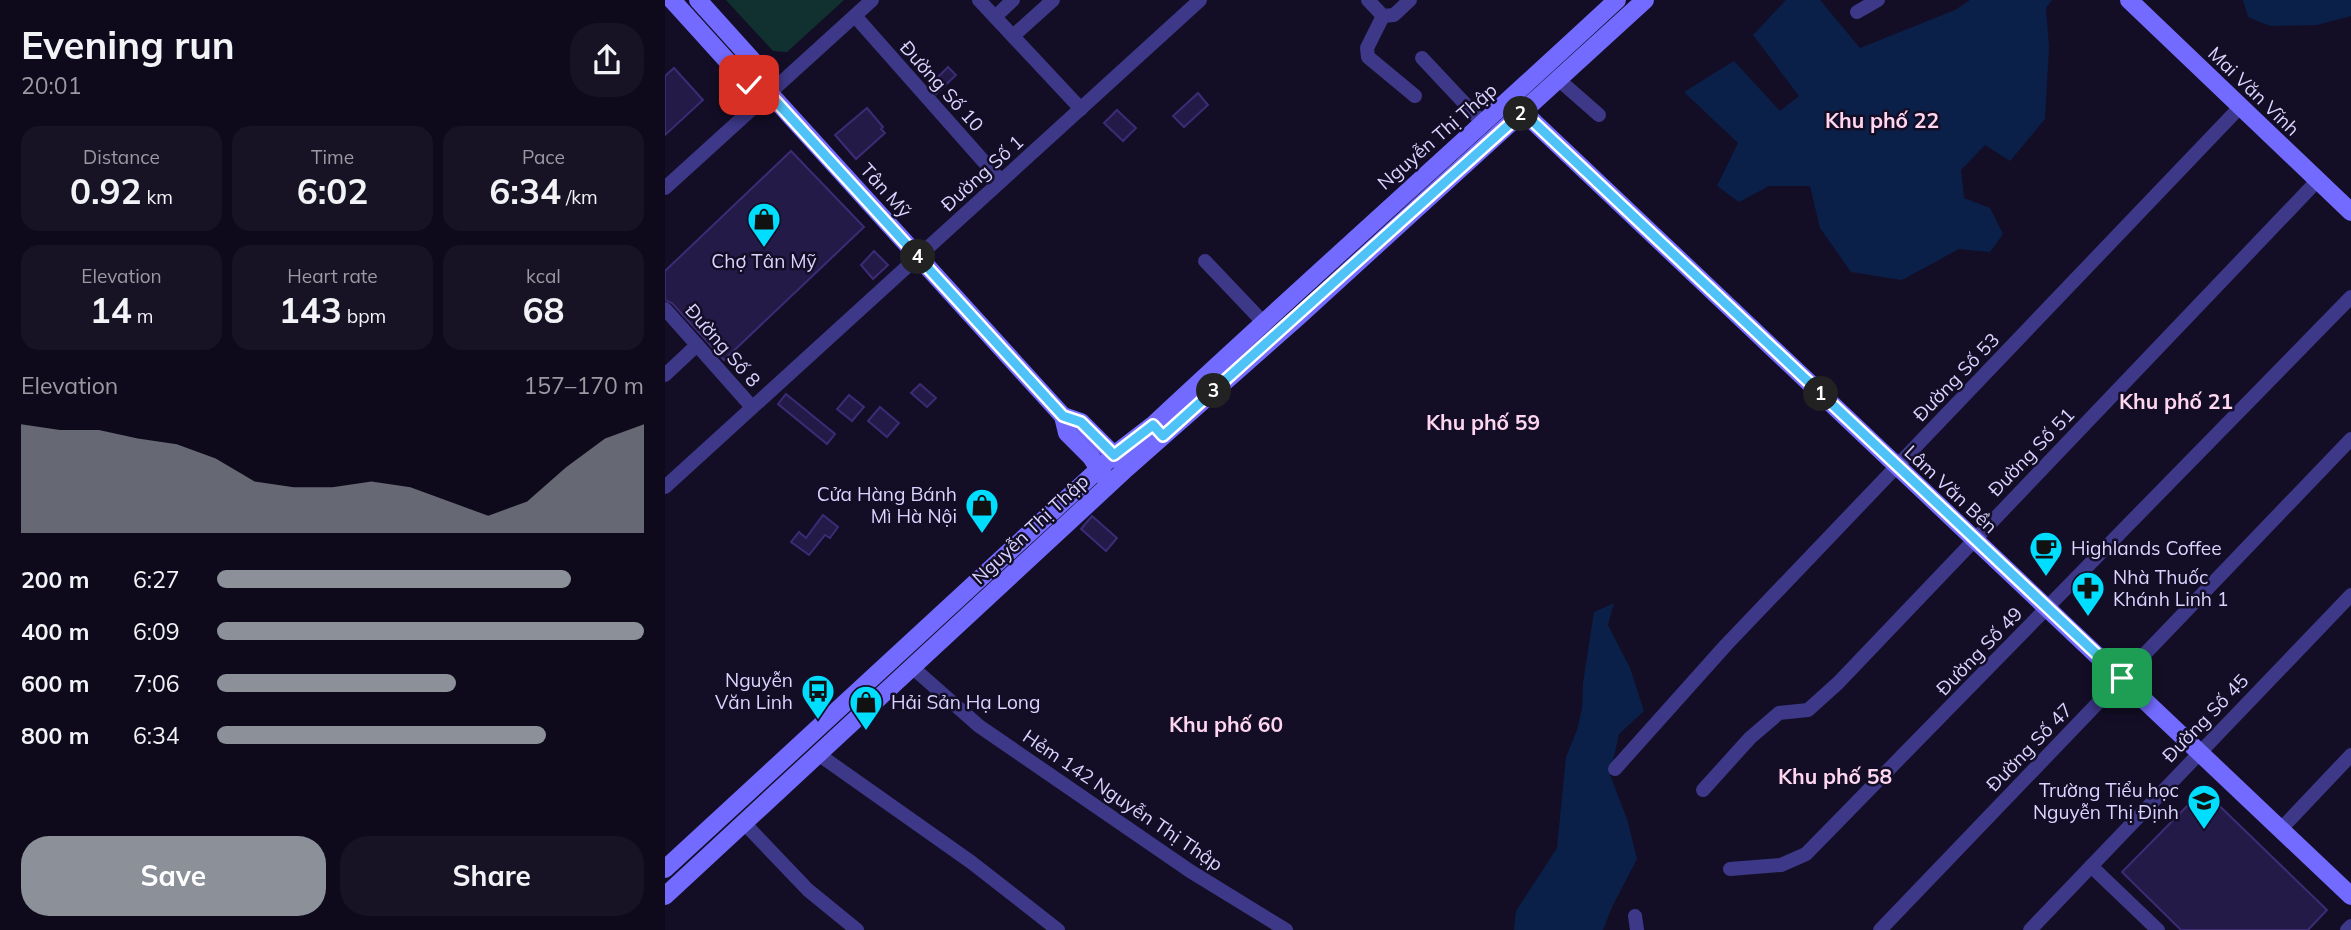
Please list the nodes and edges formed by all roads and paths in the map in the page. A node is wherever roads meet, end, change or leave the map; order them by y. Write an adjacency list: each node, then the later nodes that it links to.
1 (672, 0): 21 (main road, Tân Mỹ)
2 (698, 0): 21 (main road, Tân Mỹ)
3 (872, 0): 15 (street)
4 (979, 0): 17 (street)
5 (1013, 0): 17 (street)
6 (1053, 0): 18 (street)
7 (1200, 0): 25 (street, Đường Số 1)
8 (1368, 0): 16 (street)
9 (1410, 0): 16 (street)
10 (1617, 0): 23 (main road, Nguyễn Thị Thập)
11 (1645, 0): 20 (main road, Nguyễn Thị Thập)
12 (1878, 0): 14 (street)
13 (2129, 0): 24 (main road, Mai Văn Vĩnh)
14 (1857, 12)
15 (855, 16): 21 (street); 29 (street, Đường Số 10)
16 (1383, 16): 22 (street)
17 (995, 17): 18 (street)
18 (1013, 36): 25 (street)
19 (1422, 58): 27 (street)
20 (1559, 80): 23 (main road, Nguyễn Thị Thập); 26 (street)
21 (766, 89): 30 (street); 32 (main road, Tân Mỹ)
22 (1415, 96)
23 (1517, 106): 27 (main road, Nguyễn Thị Thập); 41 (main road, Nguyễn Thị Thập); 44 (main road, Lâm Văn Bền)
24 (2241, 106): 28 (main road, Mai Văn Vĩnh); 44 (street, Đường Số 53)
25 (1081, 109): 29 (street, Đường Số 1)
26 (1599, 115)
27 (1483, 123): 36 (main road, Nguyễn Thị Thập)
28 (2318, 180): 31 (main road, Mai Văn Vĩnh); 47 (street, Đường Số 51)
29 (1002, 181): 32 (street, Đường Số 1)
30 (665, 188)
31 (2351, 212)
32 (918, 257): 39 (street, Đường Số 1); 40 (main road, Tân Mỹ)
33 (1205, 261): 36 (street)
34 (2351, 298): 49 (street, Đường Số 49)
35 (665, 309): 37 (street, Đường Số 8)
36 (1263, 322): 41 (main road, Nguyễn Thị Thập)
37 (697, 345): 38 (street); 39 (street, Đường Số 8)
38 (665, 375)
39 (752, 407): 46 (street, Đường Số 1)
40 (1063, 416): 43 (main road, Tân Mỹ); 45 (main road, Tân Mỹ)
41 (1158, 430): 43 (main road, Nguyễn Thị Thập)
42 (2351, 439): 51 (street, Đường Số 47)
43 (1120, 462): 45 (main road, Nguyễn Thị Thập)
44 (1898, 467): 47 (main road, Lâm Văn Bền); 55 (street, Đường Số 53)
45 (1105, 477): 50 (main road, Nguyễn Thị Thập); 60 (main road, Nguyễn Thị Thập)
46 (665, 487)
47 (1975, 540): 49 (main road, Lâm Văn Bền); 56 (street, Đường Số 51)
48 (2351, 595): 52 (street, Đường Số 45)
49 (2047, 608): 51 (main road, Lâm Văn Bền); 61 (street, Đường Số 49)
50 (912, 667): 53 (main road, Nguyễn Thị Thập); 67 (street, Hẻm 142 Nguyễn Thị Thập)
51 (2122, 678): 52 (main road, Lâm Văn Bền); 68 (street, Đường Số 47)
52 (2199, 752): 58 (main road, Lâm Văn Bền); 59 (street, Đường Số 45)
53 (818, 754): 57 (main road, Nguyễn Thị Thập); 66 (street)
54 (2351, 755): 58 (street)
55 (1615, 769)
56 (1703, 790)
57 (744, 823): 62 (main road, Nguyễn Thị Thập); 65 (street)
58 (2281, 829): 63 (main road, Lâm Văn Bền)
59 (2091, 866): 69 (street, Đường Số 45); 70 (street)
60 (665, 869)
61 (1730, 869)
62 (665, 896)
63 (2351, 896)
64 (2351, 926): 71 (street)
65 (857, 930)
66 (1058, 930)
67 (1286, 930)
68 (1880, 930)
69 (2030, 930)
70 (2158, 930)
71 (2347, 930)

